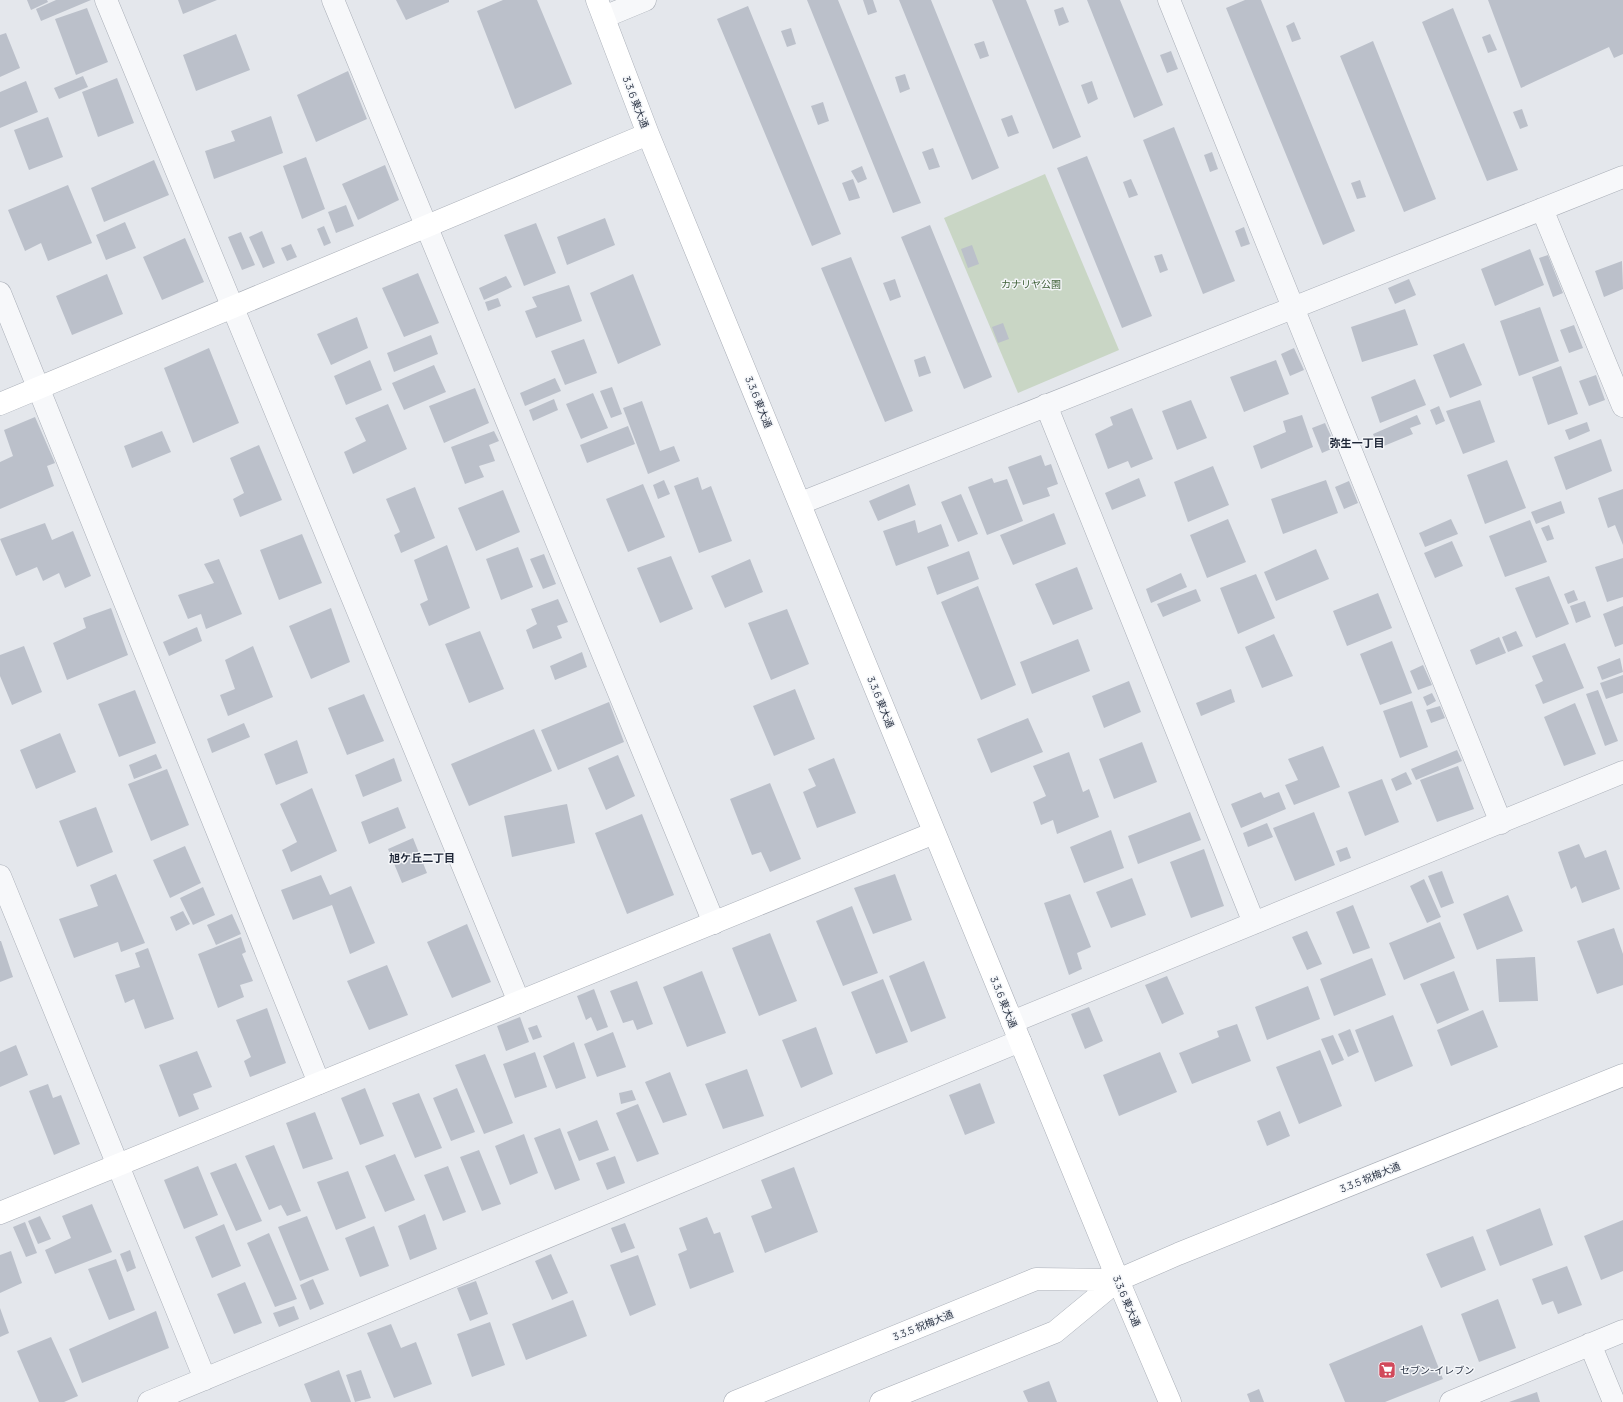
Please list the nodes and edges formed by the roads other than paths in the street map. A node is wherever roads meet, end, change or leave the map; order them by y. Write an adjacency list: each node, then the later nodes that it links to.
1 (106, 0): 12 (street)
2 (333, 0): 9 (street)
3 (645, 0): 5 (street)
4 (1169, 0): 11 (street)
5 (601, 9): 6 (street, 3.3.6 東大通)
6 (648, 134): 9 (street); 17 (street, 3.3.6 東大通)
7 (1623, 177): 8 (street)
8 (1542, 208): 11 (street); 16 (street)
9 (428, 226): 12 (street); 22 (street)
10 (0, 293): 13 (street)
11 (1293, 307): 15 (street); 19 (street)
12 (231, 308): 13 (street); 24 (street)
13 (39, 388): 14 (street); 27 (street)
14 (0, 404)
15 (1046, 405): 17 (street); 23 (street)
16 (1623, 406)
17 (801, 503): 20 (street, 3.3.6 東大通)
18 (1623, 772): 19 (street)
19 (1501, 823): 23 (street)
20 (934, 833): 22 (street); 25 (street, 3.3.6 東大通)
21 (0, 876): 28 (street)
22 (714, 923): 24 (street)
23 (1254, 923): 25 (street)
24 (519, 1002): 27 (street)
25 (1016, 1031): 30 (street, 3.3.6 東大通); 33 (street)
26 (1623, 1075): 30 (street, 3.3.5 祝梅大通)
27 (319, 1083): 28 (street)
28 (118, 1165): 29 (street); 33 (street)
29 (0, 1213)
30 (1118, 1280): 35 (street, 3.3.5 祝梅大通); 36 (street, 3.3.5 祝梅大通); 37 (street, 3.3.6 東大通)
31 (1623, 1331): 32 (street)
32 (1590, 1344): 38 (street); 39 (street)
33 (205, 1379): 34 (street)
34 (149, 1402)
35 (735, 1402)
36 (882, 1402)
37 (1170, 1402)
38 (1451, 1402)
39 (1614, 1402)

